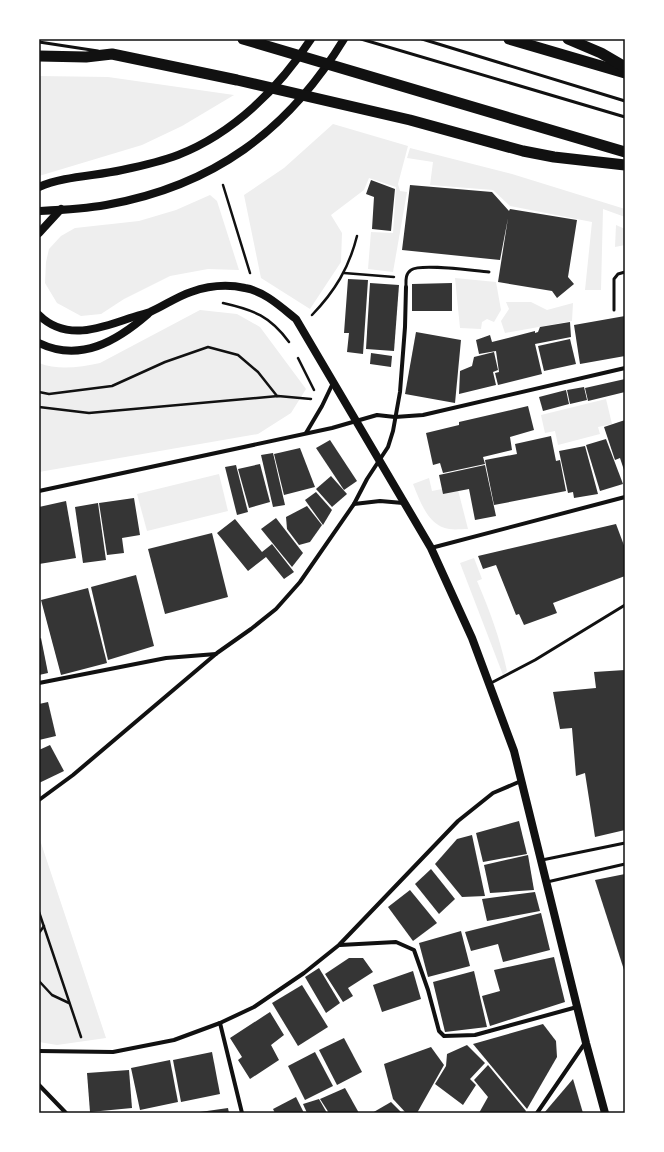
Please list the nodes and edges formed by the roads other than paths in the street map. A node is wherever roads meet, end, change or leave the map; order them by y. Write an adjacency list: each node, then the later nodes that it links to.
1 (243, 39): 15 (highway)
2 (311, 39): 17 (main road)
3 (344, 39): 18 (main road)
4 (361, 39): 14 (lane)
5 (422, 39): 13 (lane)
6 (509, 39): 12 (highway)
7 (568, 39): 11 (highway)
8 (39, 42): 9 (lane)
9 (112, 54): 10 (highway); 16 (highway)
10 (39, 56)
11 (625, 68)
12 (625, 73)
13 (625, 101)
14 (625, 117)
15 (625, 152)
16 (625, 165)
17 (39, 187)
18 (61, 209): 19 (main road); 20 (main road)
19 (39, 211)
20 (39, 233)
21 (489, 272): 23 (lane)
22 (625, 272): 24 (lane)
23 (406, 287): 30 (street)
24 (614, 310)
25 (150, 312): 26 (main road); 27 (main road); 29 (main road)
26 (39, 315)
27 (39, 343)
28 (625, 368): 30 (street)
29 (333, 381): 31 (main road); 32 (street)
30 (395, 417): 31 (street); 33 (street)
31 (356, 421): 32 (street); 33 (main road)
32 (306, 433): 34 (street)
33 (378, 461): 36 (main road); 37 (street)
34 (39, 491)
35 (625, 497): 38 (street)
36 (404, 503): 37 (street); 38 (main road)
37 (354, 504): 40 (street)
38 (431, 548): 42 (main road)
39 (625, 605): 42 (lane)
40 (217, 653): 41 (street); 44 (street)
41 (39, 683)
42 (489, 684): 43 (main road)
43 (521, 781): 46 (main road); 49 (street)
44 (39, 800)
45 (625, 843): 46 (lane)
46 (541, 860): 48 (main road)
47 (625, 864): 48 (lane)
48 (546, 882): 50 (main road)
49 (339, 945): 50 (street); 51 (street)
50 (577, 1007): 52 (main road)
51 (220, 1023): 53 (street); 56 (street)
52 (586, 1043): 57 (street); 58 (main road)
53 (39, 1051)
54 (39, 1085): 55 (street)
55 (66, 1113)
56 (242, 1113)
57 (537, 1113)
58 (606, 1113)

